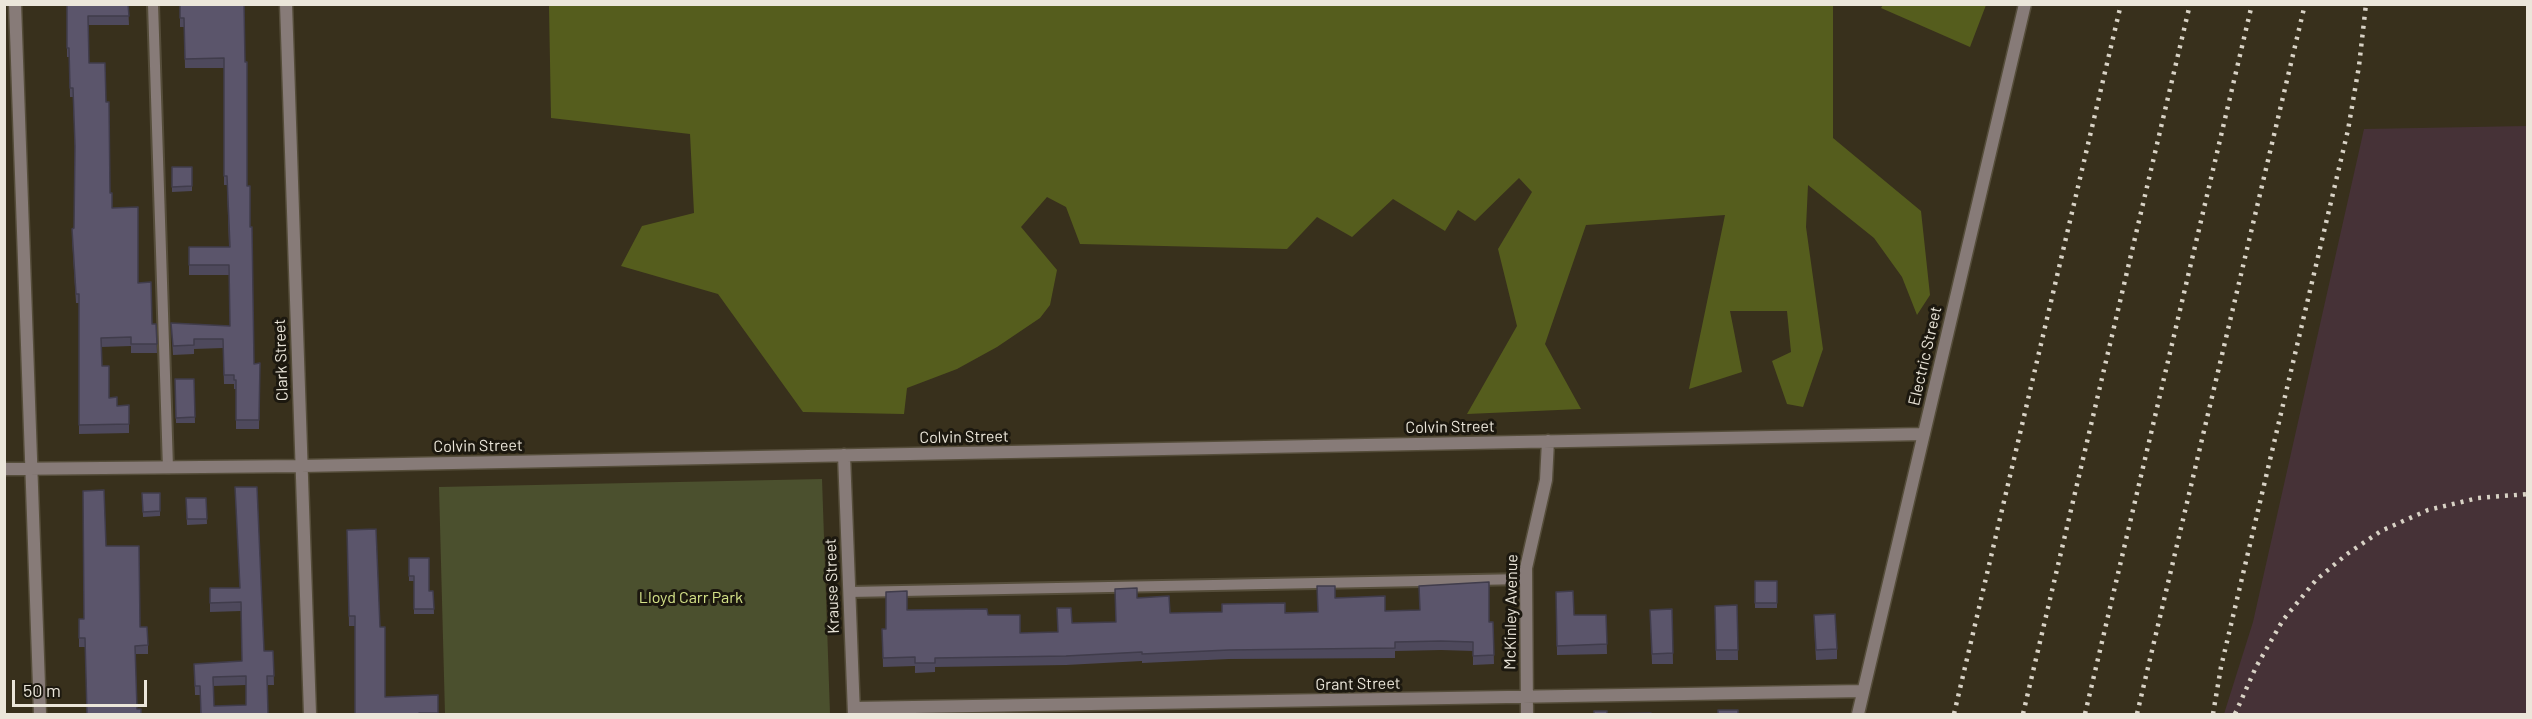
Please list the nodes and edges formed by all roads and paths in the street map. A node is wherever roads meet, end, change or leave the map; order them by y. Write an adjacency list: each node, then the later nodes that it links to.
1 (15, 4): 11 (street)
2 (153, 4): 9 (lane)
3 (286, 4): 8 (street, Clark Street)
4 (2025, 4): 5 (street, Electric Street)
5 (1924, 434): 6 (street, Colvin Street); 14 (street, Electric Street)
6 (1548, 441): 7 (street, Colvin Street); 12 (street, McKinley Avenue)
7 (844, 455): 8 (street, Colvin Street); 13 (street, Krause Street)
8 (301, 466): 9 (street, Colvin Street); 18 (street, Clark Street)
9 (168, 468): 11 (street, Colvin Street)
10 (4, 469): 11 (street, Colvin Street)
11 (31, 469): 17 (street)
12 (1526, 579): 13 (lane); 15 (street, McKinley Avenue)
13 (849, 592): 16 (street, Krause Street)
14 (1863, 691): 15 (street, Grant Street); 20 (street, Electric Street)
15 (1526, 697): 16 (street, Grant Street); 19 (street, McKinley Avenue)
16 (854, 711)
17 (40, 714)
18 (310, 714)
19 (1527, 714)
20 (1858, 714)

